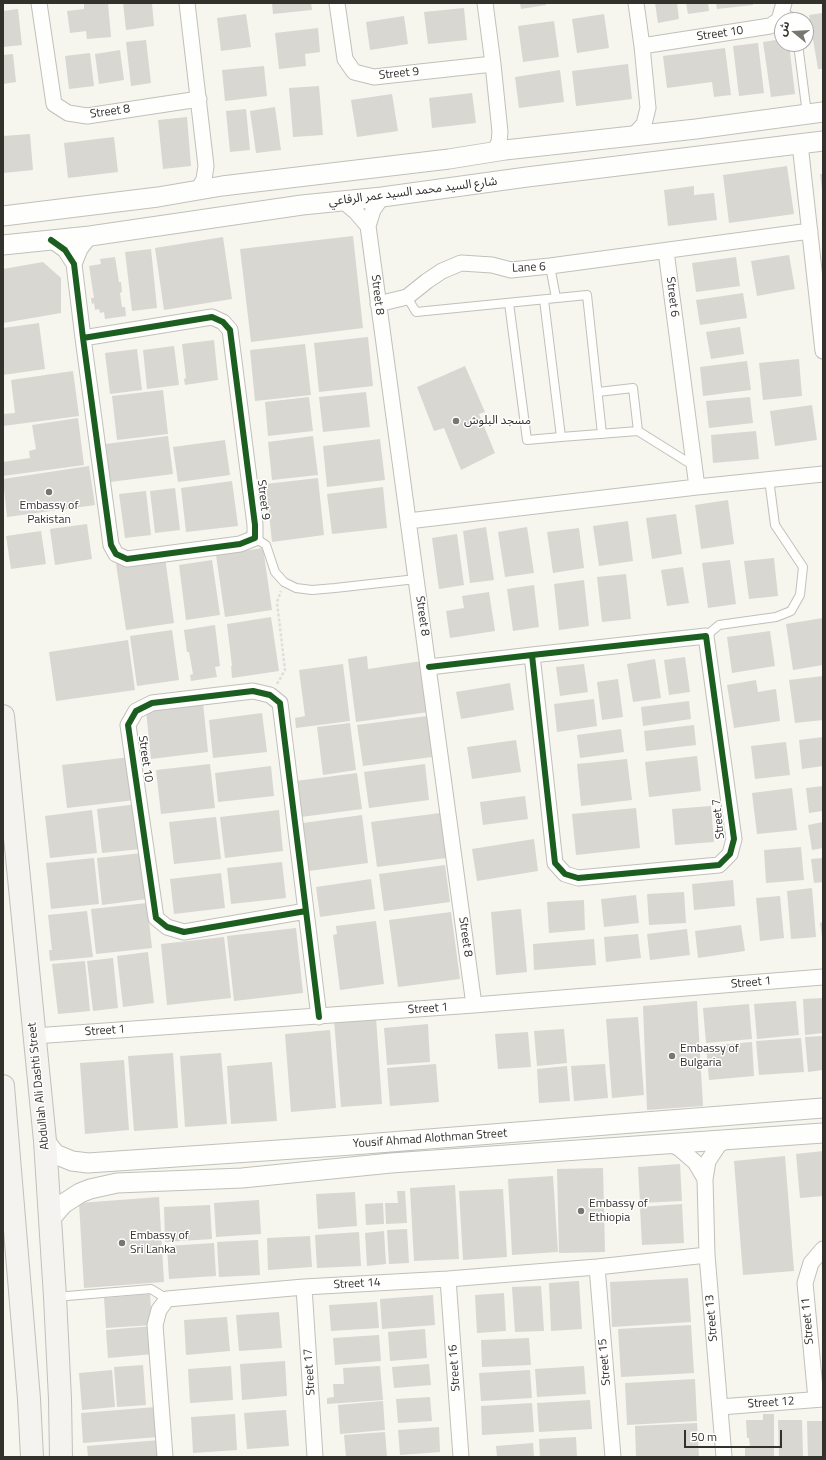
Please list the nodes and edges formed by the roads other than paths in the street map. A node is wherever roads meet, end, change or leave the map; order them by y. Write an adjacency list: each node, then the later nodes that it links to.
1 (39, 3): 10 (street, Street 8)
2 (187, 3): 10 (street)
3 (338, 3): 9 (street, Street 9)
4 (485, 3): 9 (street)
5 (636, 3): 7 (street)
6 (774, 23): 7 (street, Street 10)
7 (642, 46): 11 (street)
8 (800, 52): 12 (lane)
9 (493, 64): 16 (street)
10 (199, 99): 24 (street)
11 (648, 108): 15 (street); 17 (street)
12 (815, 113): 14 (street)
13 (823, 123): 22 (street)
14 (696, 129): 15 (street); 25 (street)
15 (672, 131): 17 (street)
16 (500, 132): 20 (street); 21 (street)
17 (634, 136): 20 (street)
18 (823, 141): 19 (street, شارع السيد محمد السيد عمر الرفاعي)
19 (800, 144): 22 (street, شارع السيد محمد السيد عمر الرفاعي); 36 (street)
20 (519, 149): 21 (street)
21 (494, 152): 23 (street)
22 (732, 152): 25 (street, شارع السيد محمد السيد عمر الرفاعي)
23 (449, 159): 26 (street); 32 (street)
24 (206, 166): 27 (street); 28 (street)
25 (527, 177): 30 (street, شارع السيد محمد السيد عمر الرفاعي)
26 (263, 182): 27 (street); 35 (street)
27 (222, 186): 28 (street)
28 (198, 190): 29 (street)
29 (158, 197): 33 (street); 39 (street)
30 (382, 197): 31 (street, شارع السيد محمد السيد عمر الرفاعي); 34 (street, Street 8)
31 (343, 201): 32 (street, شارع السيد محمد السيد عمر الرفاعي); 34 (street)
32 (302, 206): 35 (street, شارع السيد محمد السيد عمر الرفاعي)
33 (3, 216)
34 (368, 226): 48 (street, Street 8)
35 (148, 227): 37 (street, شارع السيد محمد السيد عمر الرفاعي)
36 (810, 231): 41 (street); 50 (street)
37 (90, 236): 38 (street, شارع السيد محمد السيد عمر الرفاعي); 42 (street)
38 (52, 240): 39 (street, شارع السيد محمد السيد عمر الرفاعي); 42 (street, Street 9)
39 (25, 243): 40 (street, شارع السيد محمد السيد عمر الرفاعي)
40 (3, 245)
41 (666, 251): 43 (street, Lane 6); 55 (street, Street 6)
42 (74, 264): 49 (street, Street 9)
43 (550, 266): 44 (street, Lane 6); 45 (lane)
44 (407, 297): 47 (lane); 48 (street, Lane 6)
45 (556, 298): 46 (lane); 51 (lane)
46 (544, 300): 47 (lane); 54 (lane)
47 (509, 303): 54 (lane)
48 (378, 304): 59 (street, Street 8)
49 (83, 338): 60 (street, Street 9); 60 (street, Street 9)
50 (823, 352)
51 (598, 392): 52 (lane); 53 (lane)
52 (638, 431): 53 (lane); 55 (lane)
53 (602, 434): 54 (lane)
54 (561, 437)
55 (694, 466): 58 (street, Street 6)
56 (823, 474): 57 (street)
57 (769, 480): 58 (street); 62 (lane)
58 (697, 487): 59 (street)
59 (408, 521): 61 (street, Street 8)
60 (255, 538): 61 (lane)
61 (416, 579): 64 (street, Street 8)
62 (706, 636): 63 (street); 63 (street, Street 7)
63 (532, 655): 64 (street)
64 (429, 667): 68 (street, Street 8)
65 (3, 716): 70 (main road, Abdullah Ali Dashti Street)
66 (306, 911): 66 (street, Street 10); 69 (street)
67 (823, 977): 68 (street, Street 1)
68 (474, 1005): 69 (street, Street 1)
69 (319, 1016): 70 (street, Street 1)
70 (34, 1036): 76 (main road, Abdullah Ali Dashti Street)
71 (3, 1086): 92 (main road)
72 (823, 1108): 73 (street, Yousif Ahmad Alothman Street)
73 (540, 1131): 78 (street, Yousif Ahmad Alothman Street); 80 (street)
74 (823, 1133): 75 (street, Yousif Ahmad Alothman Street)
75 (725, 1140): 77 (street, Yousif Ahmad Alothman Street); 82 (street, Street 13)
76 (45, 1141): 79 (street, Yousif Ahmad Alothman Street); 84 (main road, Abdullah Ali Dashti Street)
77 (671, 1144): 80 (street, Yousif Ahmad Alothman Street); 82 (street)
78 (352, 1145): 79 (street, Yousif Ahmad Alothman Street); 81 (street)
79 (211, 1155): 83 (street)
80 (391, 1163): 81 (street, Yousif Ahmad Alothman Street)
81 (242, 1178): 83 (street, Yousif Ahmad Alothman Street)
82 (705, 1179): 86 (street, Street 13)
83 (117, 1183): 84 (street, Yousif Ahmad Alothman Street)
84 (50, 1219): 90 (main road, Abdullah Ali Dashti Street)
85 (823, 1249): 94 (street, Street 11)
86 (707, 1255): 87 (street, Street 14); 95 (street, Street 13)
87 (597, 1267): 88 (street, Street 14); 101 (street, Street 15)
88 (448, 1279): 89 (street, Street 14); 100 (street, Street 16)
89 (304, 1287): 91 (street, Street 14); 99 (street, Street 17)
90 (55, 1297): 91 (lane); 93 (main road, Abdullah Ali Dashti Street)
91 (167, 1299): 98 (street)
92 (30, 1399): 93 (main road); 96 (main road)
93 (60, 1399): 97 (main road, Abdullah Ali Dashti Street)
94 (819, 1399): 95 (street, Street 12)
95 (720, 1407): 102 (street, Street 13)
96 (32, 1450): 97 (main road)
97 (60, 1451)
98 (165, 1457)
99 (315, 1457)
100 (461, 1457)
101 (613, 1457)
102 (724, 1457)

